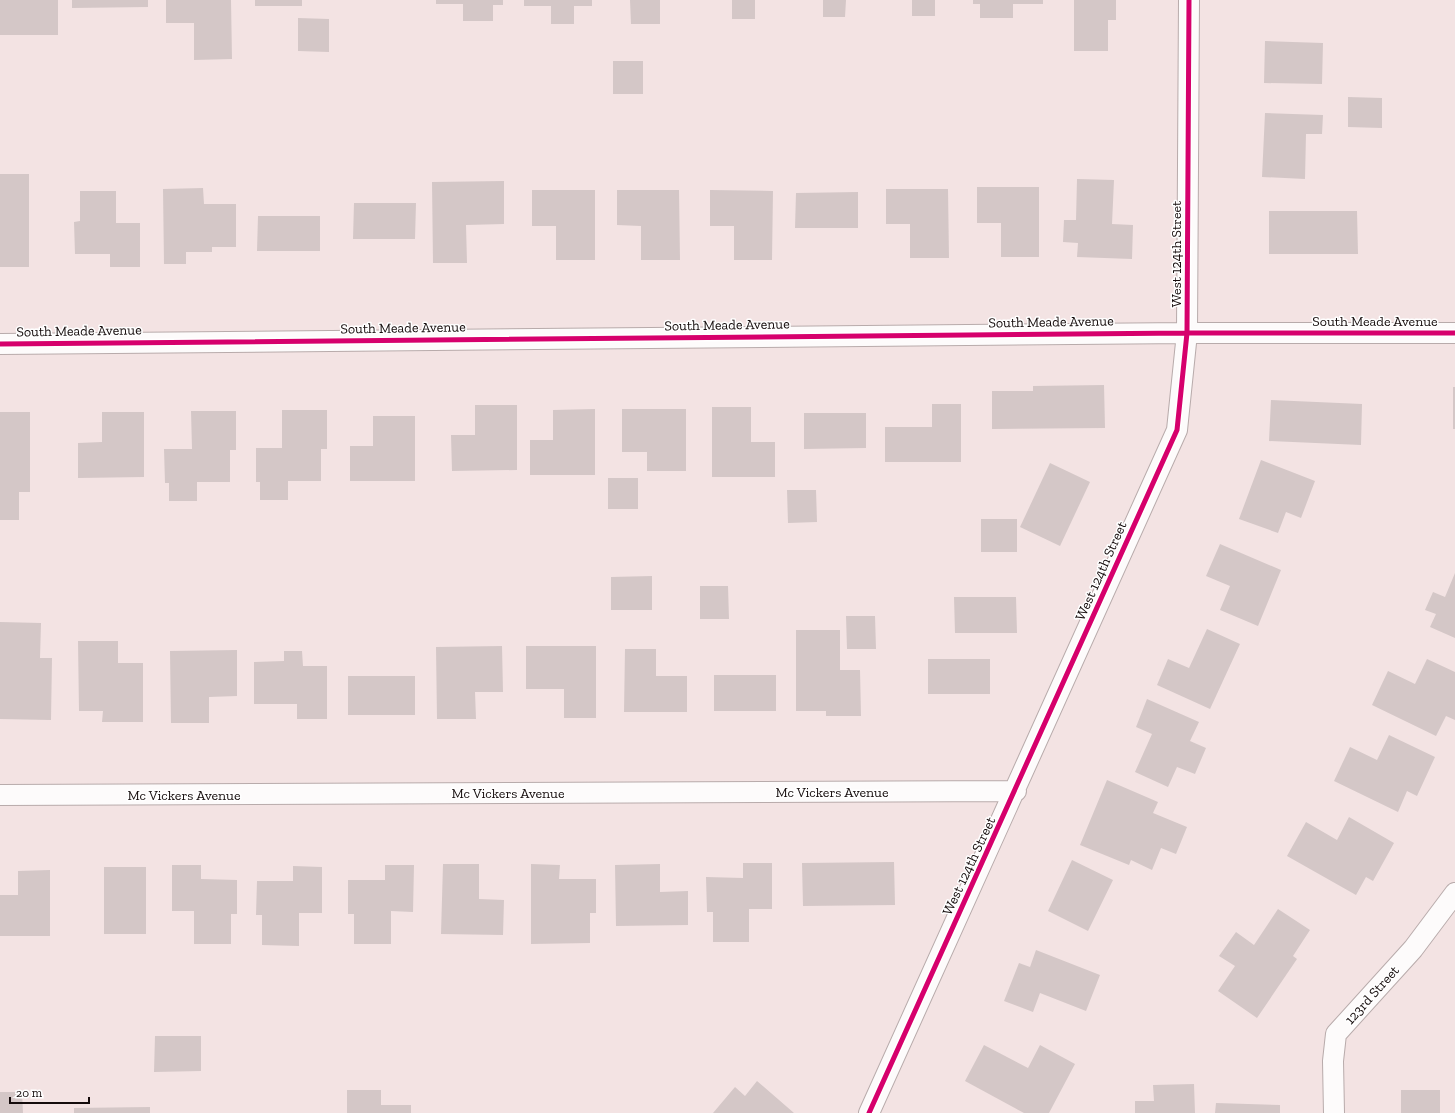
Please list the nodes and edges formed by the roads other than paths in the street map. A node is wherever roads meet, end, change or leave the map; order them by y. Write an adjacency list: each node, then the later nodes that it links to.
1 (1188, 0): 2 (street, West 124th Street)
2 (1188, 333): 3 (street, South Meade Avenue); 4 (street, South Meade Avenue); 5 (street, West 124th Street)
3 (1455, 333)
4 (0, 344)
5 (1016, 791): 6 (street, Mc Vickers Avenue); 8 (street, West 124th Street)
6 (0, 795)
7 (1455, 893): 9 (street, 123rd Street)
8 (869, 1113)
9 (1334, 1113)

